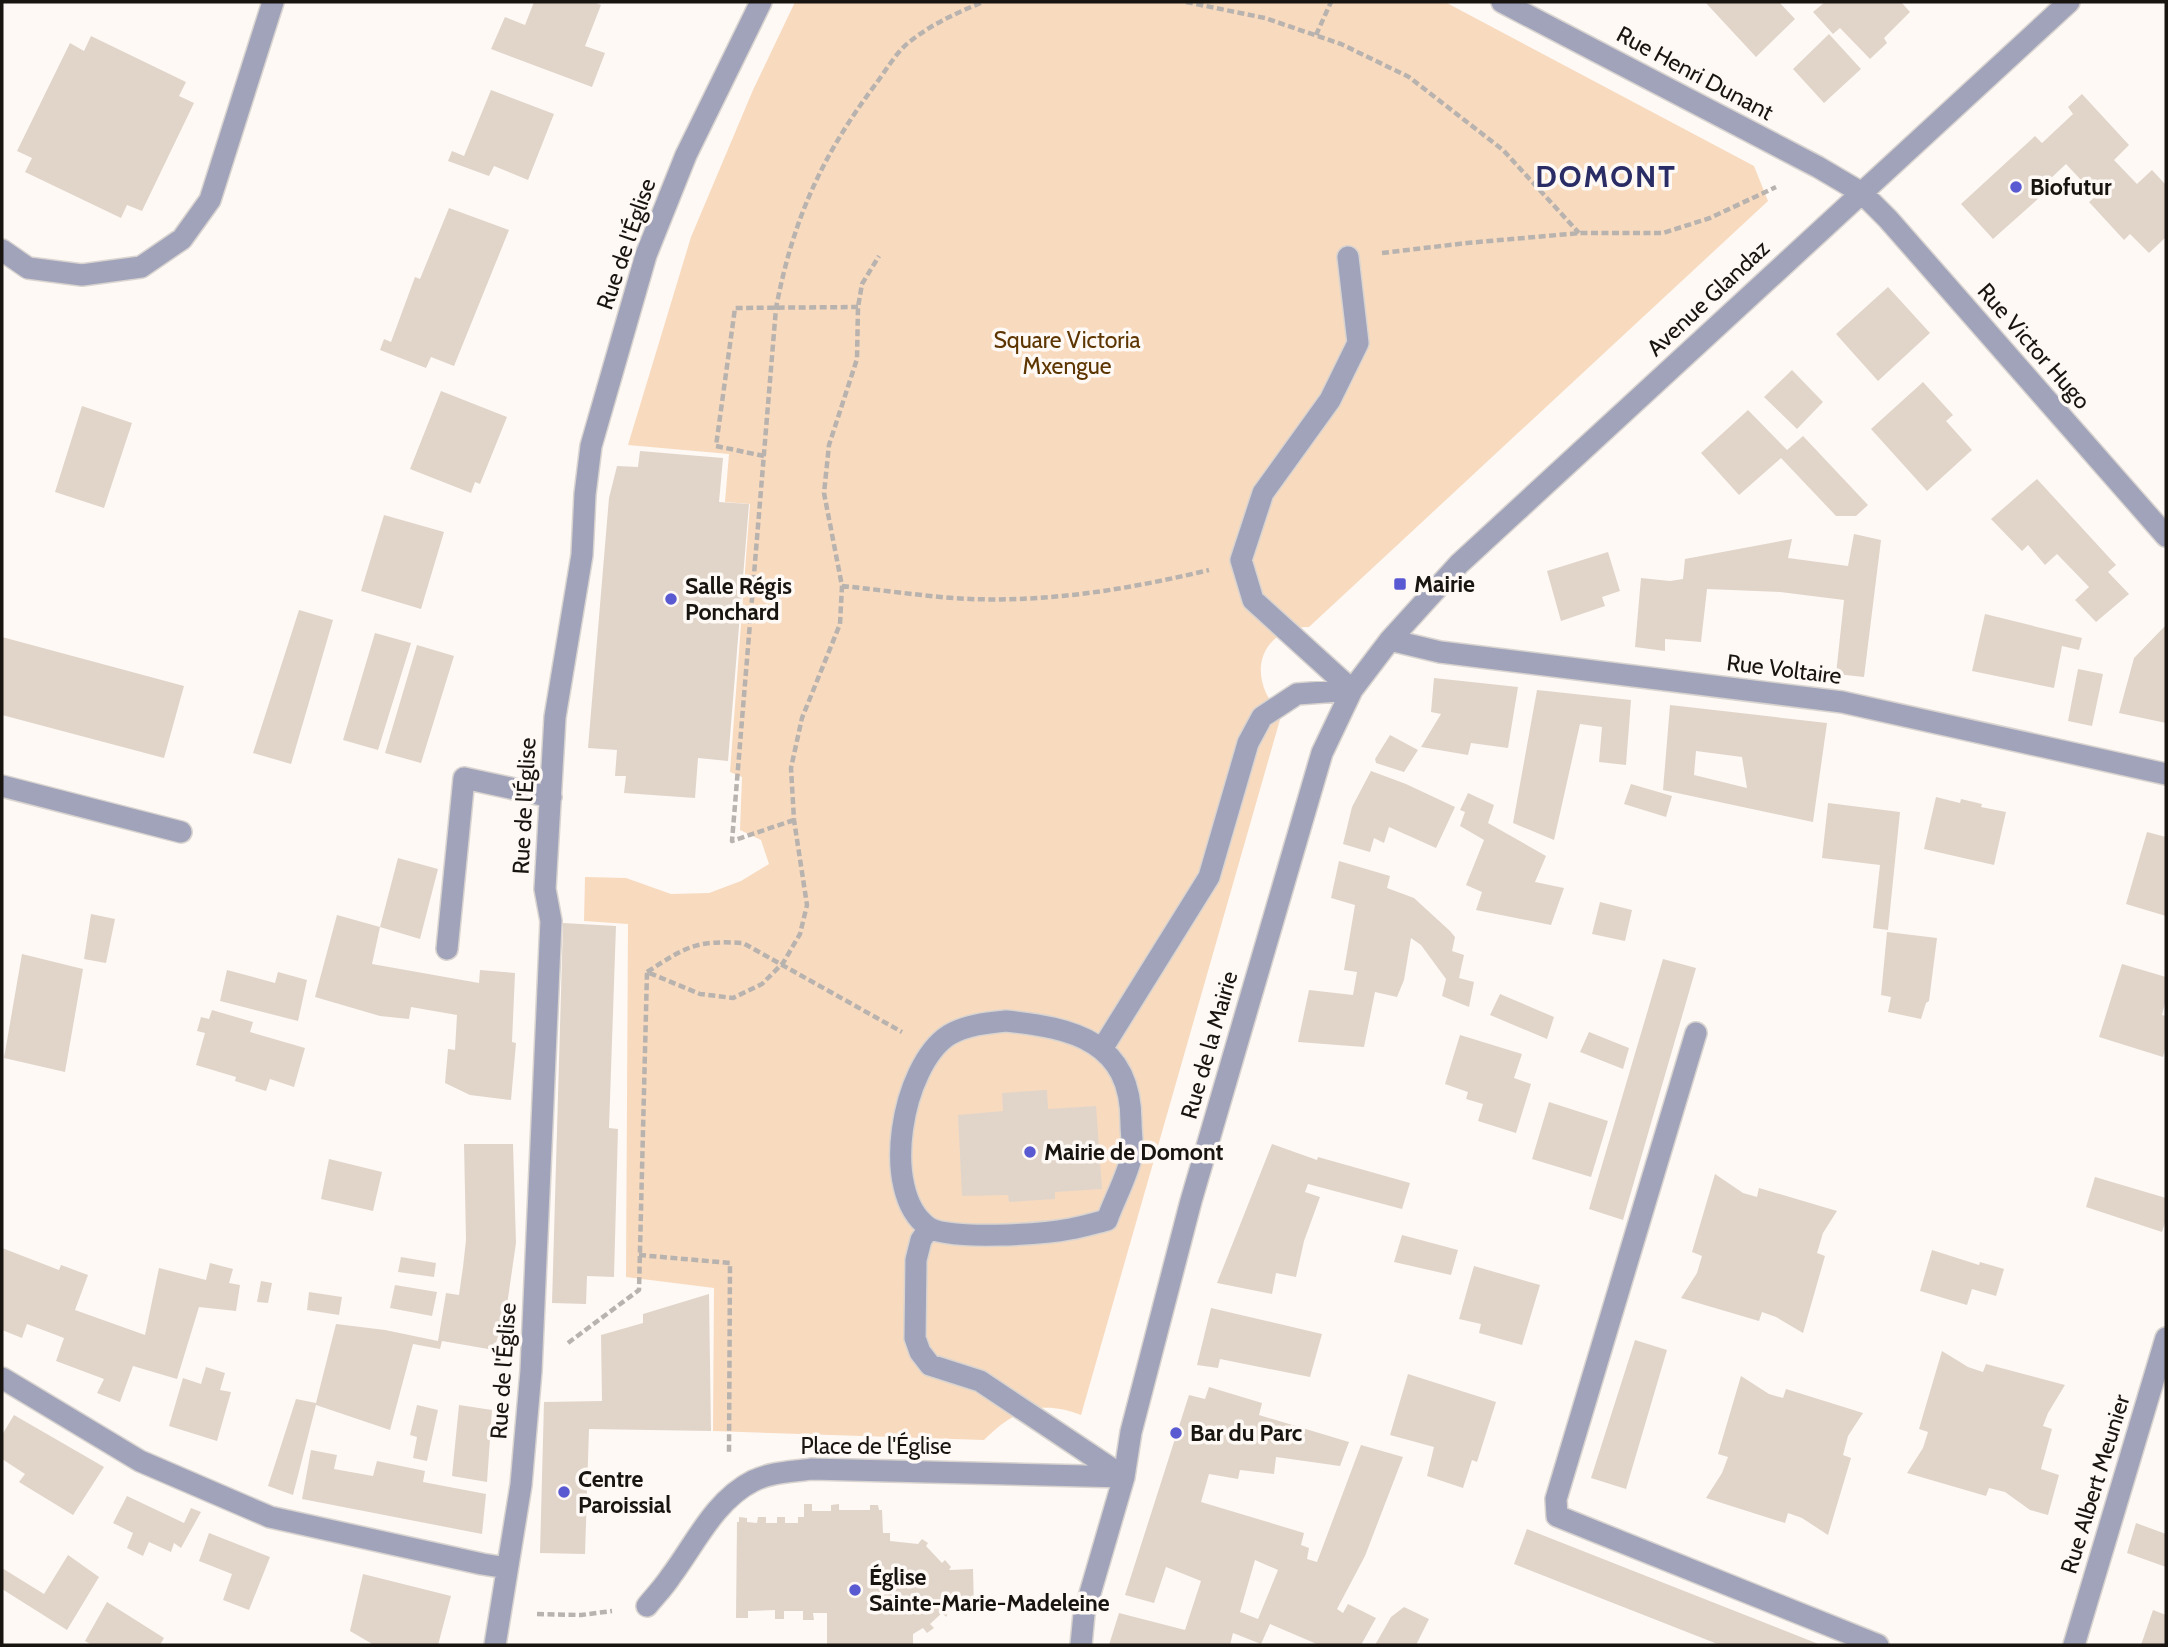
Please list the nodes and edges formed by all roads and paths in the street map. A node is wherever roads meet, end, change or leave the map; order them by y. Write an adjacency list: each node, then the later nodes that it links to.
1 (273, 2): 12 (street)
2 (761, 2): 25 (street, Rue de l'Église)
3 (983, 2): 16 (path)
4 (1186, 2): 8 (path)
5 (1331, 2): 8 (path)
6 (1502, 2): 9 (street, Rue Henri Dunant)
7 (2069, 2): 10 (street, Avenue Glandaz)
8 (1316, 36): 11 (path)
9 (1818, 167): 10 (street, Rue Henri Dunant); 11 (path)
10 (1862, 193): 18 (street, Rue Victor Hugo); 21 (street, Avenue Glandaz)
11 (1580, 233): 14 (path)
12 (2, 250)
13 (879, 256): 15 (path)
14 (1348, 257): 19 (street)
15 (858, 307): 16 (path); 20 (path)
16 (776, 308): 17 (path); 17 (path)
17 (764, 456): 26 (path)
18 (2166, 536)
19 (1241, 560): 20 (path); 22 (street)
20 (842, 586): 26 (path)
21 (1390, 640): 22 (street, Rue de la Mairie); 23 (street, Rue Voltaire)
22 (1352, 690): 32 (street); 39 (street, Rue de la Mairie)
23 (2166, 774)
24 (2, 786): 27 (street)
25 (551, 797): 28 (street); 37 (street, Rue de l'Église)
26 (794, 820): 29 (path)
27 (180, 832)
28 (447, 949)
29 (783, 963): 30 (path); 30 (path); 33 (path)
30 (647, 972): 35 (path)
31 (1696, 1033): 47 (street)
32 (1102, 1049): 33 (street); 34 (street)
33 (933, 1050): 34 (street)
34 (929, 1228): 39 (street)
35 (639, 1255): 37 (path); 40 (path)
36 (2166, 1338): 48 (street, Rue Albert Meunier)
37 (531, 1371): 41 (street, Rue de l'Église)
38 (2, 1378): 41 (street)
39 (1124, 1477): 40 (street, Place de l'Église); 46 (street, Rue de la Mairie)
40 (729, 1499): 42 (street, Place de l'Église)
41 (508, 1568): 45 (street, Rue de l'Église)
42 (647, 1606)
43 (529, 1614): 44 (path)
44 (581, 1615)
45 (495, 1645)
46 (1081, 1645)
47 (1878, 1645)
48 (2074, 1645)

